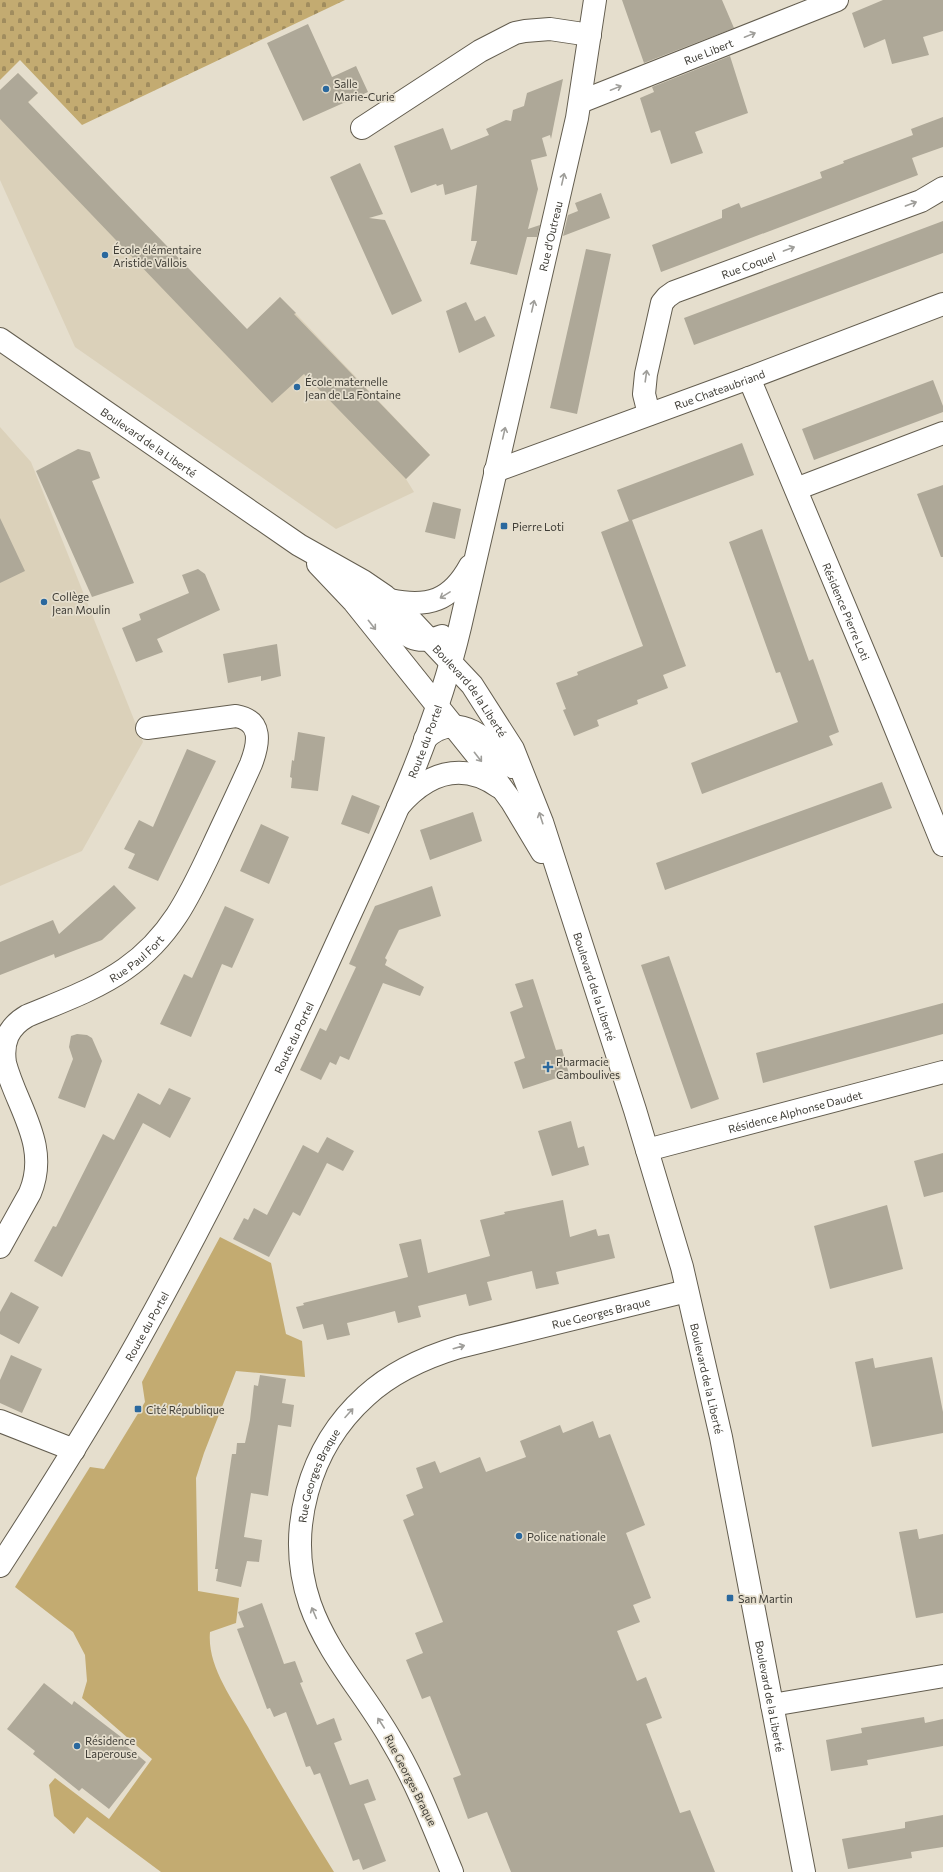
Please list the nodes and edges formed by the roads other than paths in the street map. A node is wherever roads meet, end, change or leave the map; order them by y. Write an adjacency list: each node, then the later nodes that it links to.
1 (595, 0): 3 (street, Rue d'Outreau)
2 (837, 0): 4 (street, Rue Libert, one-way to 2)
3 (590, 35): 4 (street, Rue d'Outreau); 5 (street)
4 (580, 102): 12 (street, Rue d'Outreau, one-way to 4)
5 (362, 128)
6 (943, 188): 10 (street, Rue Coquel, one-way to 6)
7 (943, 304): 9 (street, Rue Chateaubriand)
8 (0, 339): 14 (street, Boulevard de la Liberté)
9 (749, 378): 10 (street, Rue Chateaubriand); 13 (street, Résidence Pierre Loti)
10 (649, 414): 12 (street, Rue Chateaubriand)
11 (943, 433): 13 (street)
12 (495, 471): 15 (street, Route du Portel)
13 (796, 489): 28 (street, Résidence Pierre Loti)
14 (299, 545): 16 (street, Boulevard de la Liberté); 17 (street, Boulevard de la Liberté)
15 (477, 554): 17 (street, one-way to 17); 18 (street, Route du Portel)
16 (330, 576): 19 (street); 21 (street, Boulevard de la Liberté, one-way to 21)
17 (390, 600): 19 (street, Boulevard de la Liberté)
18 (465, 606): 19 (street); 20 (street, Route du Portel)
19 (429, 640): 20 (street, Boulevard de la Liberté)
20 (451, 663): 21 (street, Route du Portel); 26 (street, Boulevard de la Liberté)
21 (437, 706): 22 (street, Boulevard de la Liberté); 24 (street, Route du Portel)
22 (453, 727): 24 (street); 25 (street, Boulevard de la Liberté, one-way to 25); 26 (street)
23 (147, 728): 32 (street, Rue Paul Fort)
24 (425, 739): 27 (street, Route du Portel)
25 (504, 790): 27 (street); 29 (street, Boulevard de la Liberté)
26 (530, 790): 29 (street, Boulevard de la Liberté, one-way to 26)
27 (398, 807): 35 (street, Route du Portel)
28 (943, 845)
29 (565, 895): 31 (street, Boulevard de la Liberté)
30 (943, 1072): 31 (street, Résidence Alphonse Daudet)
31 (647, 1150): 33 (street, Boulevard de la Liberté)
32 (0, 1247)
33 (687, 1291): 38 (street, Boulevard de la Liberté); 39 (street, Rue Georges Braque, one-way to 33)
34 (0, 1421): 35 (street)
35 (74, 1450): 36 (street, Route du Portel)
36 (0, 1566)
37 (943, 1676): 38 (street)
38 (772, 1706): 40 (street, Boulevard de la Liberté)
39 (452, 1872)
40 (804, 1872)

